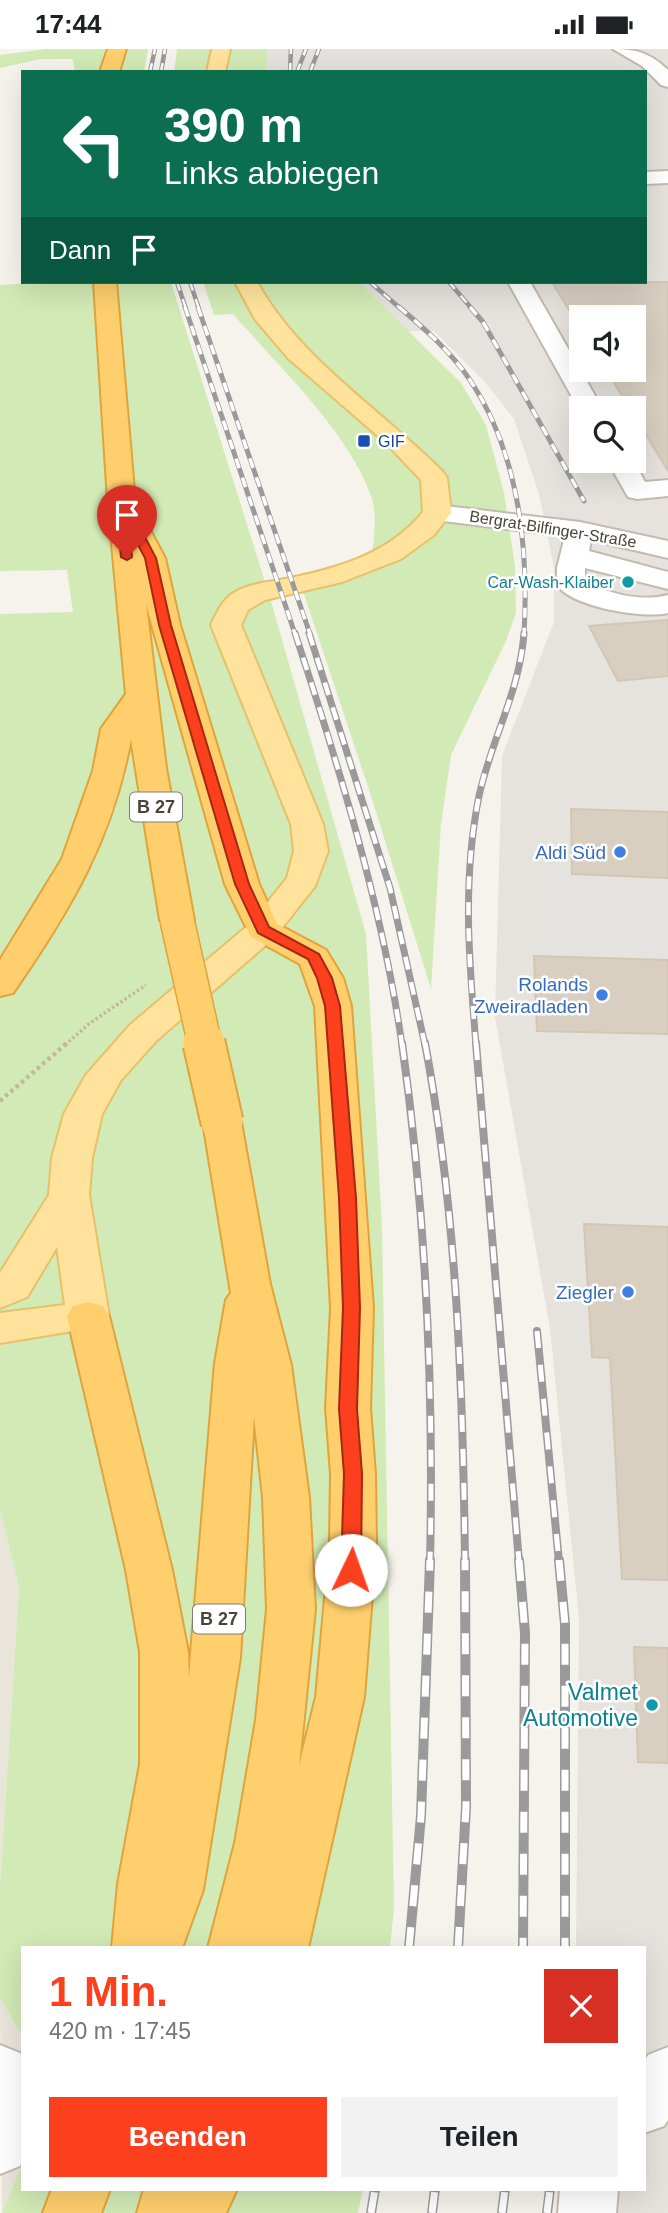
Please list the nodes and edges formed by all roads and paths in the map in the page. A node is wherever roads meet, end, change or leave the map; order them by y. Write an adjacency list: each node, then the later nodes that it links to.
1 (117, 49): 4 (highway)
2 (221, 49): 5 (main road)
3 (622, 49): 6 (street)
4 (110, 70)
5 (216, 70)
6 (668, 81)
7 (668, 177): 8 (street)
8 (647, 178)
9 (105, 284): 15 (highway, B 27)
10 (247, 284): 16 (main road)
11 (520, 284): 12 (street)
12 (583, 396)
13 (627, 473): 14 (street)
14 (668, 488)
15 (121, 501): 21 (highway, B 27); 22 (highway)
16 (437, 513): 17 (street, Bergrat-Bilfinger-Straße); 22 (main road)
17 (577, 543): 18 (street, Bergrat-Bilfinger-Straße); 19 (street); 20 (street)
18 (668, 550)
19 (668, 581)
20 (668, 604)
21 (141, 694): 24 (highway); 27 (highway, B 27, bridge)
22 (263, 930): 26 (main road); 34 (highway)
23 (154, 979): 25 (path)
24 (0, 985)
25 (0, 1101)
26 (69, 1195): 28 (main road); 29 (main road)
27 (249, 1284): 32 (highway, B 27); 33 (highway, B 27)
28 (0, 1294)
29 (88, 1316): 30 (main road); 31 (highway)
30 (0, 1328)
31 (139, 1946)
32 (156, 1946)
33 (235, 1946)
34 (281, 1946)
35 (0, 2071): 38 (street)
36 (668, 2073): 37 (street)
37 (646, 2104)
38 (0, 2147)
39 (79, 2191): 43 (highway)
40 (172, 2191): 44 (highway)
41 (207, 2191): 45 (highway)
42 (589, 2191): 46 (street)
43 (72, 2213)
44 (166, 2213)
45 (194, 2213)
46 (587, 2213)

